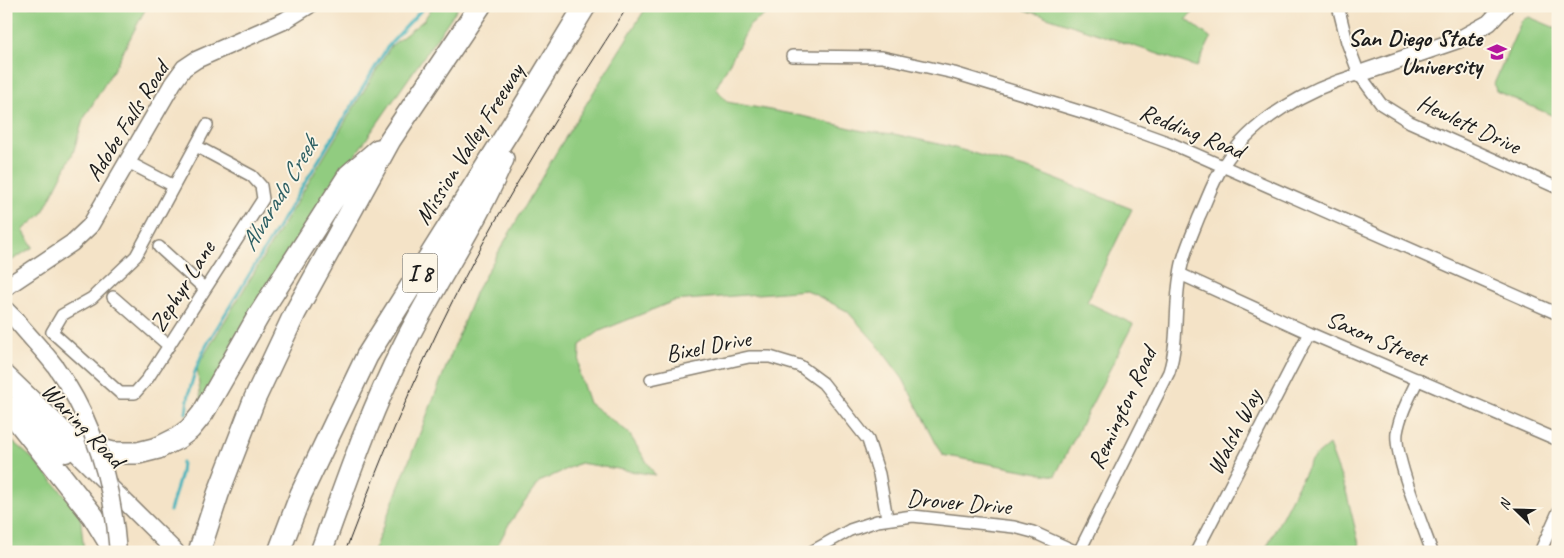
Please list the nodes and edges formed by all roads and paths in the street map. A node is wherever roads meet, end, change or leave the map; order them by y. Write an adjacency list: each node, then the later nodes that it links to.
1 (308, 6): 12 (street, Adobe Falls Road)
2 (480, 6): 10 (highway)
3 (585, 6): 8 (highway, Mission Valley Freeway / I 8)
4 (1338, 6): 7 (street, Hewlett Drive)
5 (1505, 6): 7 (street, Remington Road)
6 (792, 56): 13 (street, Redding Road)
7 (1359, 74): 13 (street, Remington Road); 15 (street, Hewlett Drive)
8 (524, 108): 37 (highway, Mission Valley Freeway / I 8); 38 (highway)
9 (207, 125): 11 (street)
10 (390, 140): 25 (highway); 36 (highway)
11 (196, 146): 14 (street); 19 (street, Zephyr Lane)
12 (128, 162): 14 (street); 18 (street, Adobe Falls Road)
13 (1223, 166): 17 (street, Remington Road); 21 (street, Redding Road)
14 (174, 186): 24 (street, Zephyr Lane)
15 (1558, 188)
16 (159, 247): 19 (street)
17 (1180, 274): 23 (street, Saxon Street); 40 (street, Remington Road)
18 (6, 287)
19 (205, 289): 24 (street, Zephyr Lane)
20 (113, 298): 24 (street)
21 (1558, 314)
22 (11, 315): 35 (street, bridge)
23 (1310, 333): 27 (street, Saxon Street); 41 (street, Walsh Way)
24 (169, 346)
25 (6, 378): 31 (street, Waring Road)
26 (651, 379): 33 (street, Bixel Drive)
27 (1418, 379): 30 (street, Saxon Street); 42 (street)
28 (6, 398): 31 (street, Waring Road)
29 (6, 406): 35 (highway)
30 (1558, 440)
31 (125, 503): 34 (street, Waring Road)
32 (1558, 512): 43 (street)
33 (887, 518): 39 (street, Drover Drive); 40 (street, Drover Drive)
34 (170, 547)
35 (117, 552)
36 (199, 552)
37 (279, 552)
38 (321, 552)
39 (811, 552)
40 (1078, 552)
41 (1196, 552)
42 (1432, 552)
43 (1540, 552)

